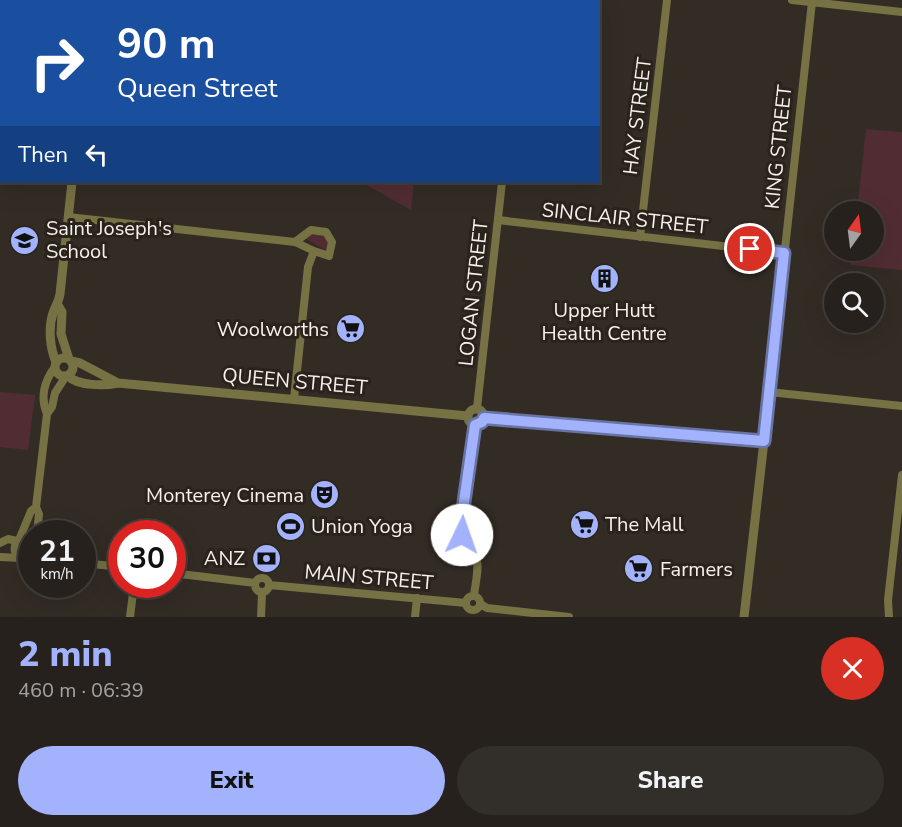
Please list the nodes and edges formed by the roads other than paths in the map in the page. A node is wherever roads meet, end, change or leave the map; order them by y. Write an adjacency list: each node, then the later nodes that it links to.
1 (667, 0): 9 (street, HAY STREET)
2 (792, 0): 3 (street)
3 (812, 2): 4 (street); 12 (street, KING STREET)
4 (902, 12)
5 (72, 183): 7 (street)
6 (502, 183): 8 (street, LOGAN STREET)
7 (68, 217): 10 (street); 13 (street)
8 (498, 220): 9 (street, SINCLAIR STREET); 21 (street, LOGAN STREET)
9 (640, 237): 12 (street, SINCLAIR STREET)
10 (295, 242): 11 (street); 11 (street)
11 (314, 251): 19 (street)
12 (784, 253): 18 (street, KING STREET)
13 (58, 305): 14 (street); 15 (street)
14 (70, 360): 15 (street); 16 (street); 17 (street, QUEEN STREET)
15 (56, 365): 16 (street); 22 (street)
16 (67, 376): 17 (street, QUEEN STREET); 22 (street)
17 (118, 383): 19 (street, QUEEN STREET)
18 (769, 392): 20 (street); 26 (street, KING STREET)
19 (294, 399): 23 (street, QUEEN STREET)
20 (902, 406)
21 (477, 408): 23 (street); 24 (street)
22 (47, 414): 28 (street)
23 (468, 416): 25 (street)
24 (484, 418): 25 (street); 26 (street)
25 (475, 425): 40 (street)
26 (764, 441): 49 (street, KING STREET)
27 (902, 475): 50 (street)
28 (36, 507): 29 (street); 30 (street)
29 (27, 520)
30 (38, 520)
31 (18, 541): 32 (street); 33 (street)
32 (0, 543)
33 (18, 553)
34 (0, 557): 35 (street)
35 (18, 558)
36 (186, 575): 37 (street)
37 (255, 583): 38 (street); 39 (street)
38 (269, 585): 39 (street); 42 (street, MAIN STREET)
39 (262, 592): 46 (street)
40 (474, 596): 43 (street); 44 (street)
41 (132, 598): 45 (street)
42 (417, 598): 43 (street, MAIN STREET); 47 (street)
43 (466, 603): 44 (street)
44 (481, 604): 48 (street)
45 (130, 617)
46 (261, 617)
47 (415, 617)
48 (567, 617)
49 (744, 617)
50 (889, 617)

